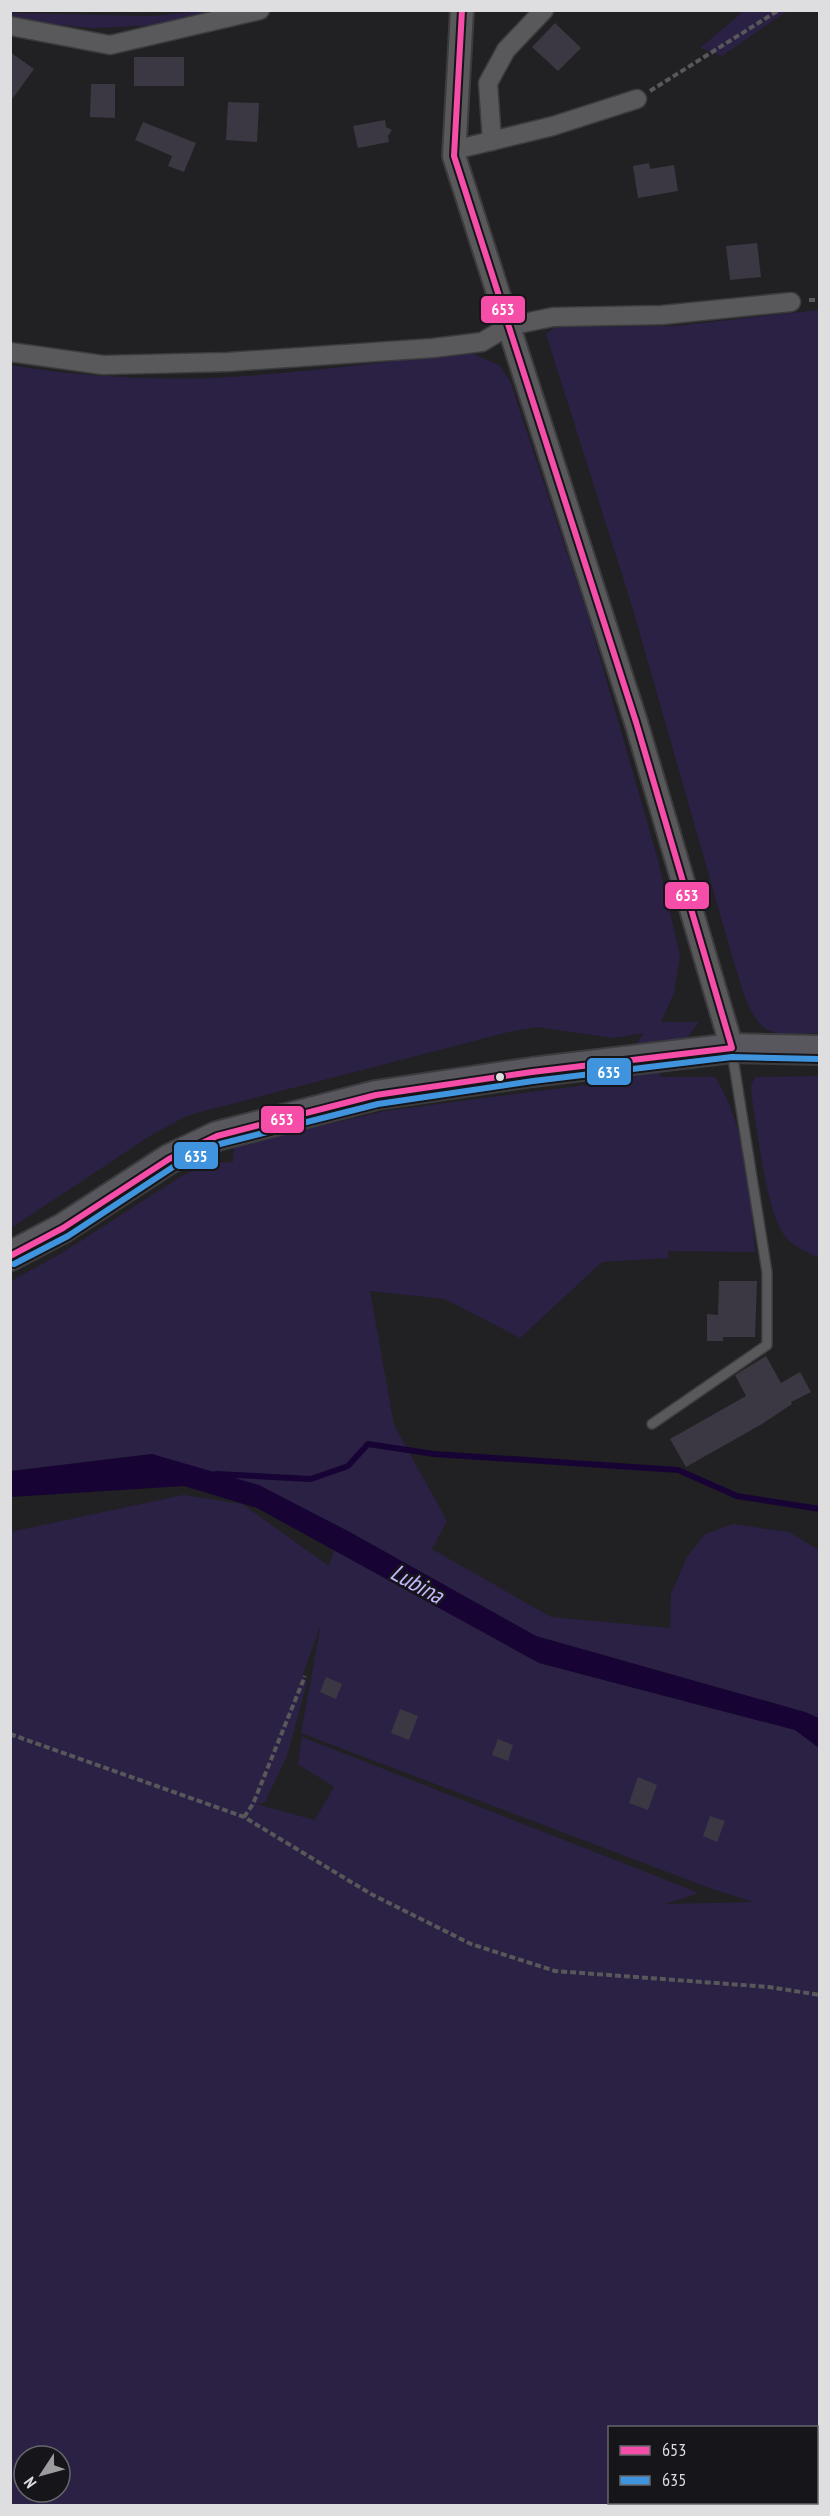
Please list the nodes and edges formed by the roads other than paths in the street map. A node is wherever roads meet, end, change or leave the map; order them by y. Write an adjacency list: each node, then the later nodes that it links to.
1 (260, 10): 4 (street)
2 (462, 10): 7 (street)
3 (544, 10): 6 (street)
4 (10, 26)
5 (637, 99): 6 (street)
6 (492, 141): 7 (street)
7 (454, 150): 9 (street)
8 (791, 302): 9 (street)
9 (509, 326): 10 (street); 11 (street)
10 (10, 352)
11 (732, 1048): 12 (main road); 13 (main road); 14 (lane)
12 (819, 1050)
13 (10, 1256)
14 (652, 1424)

